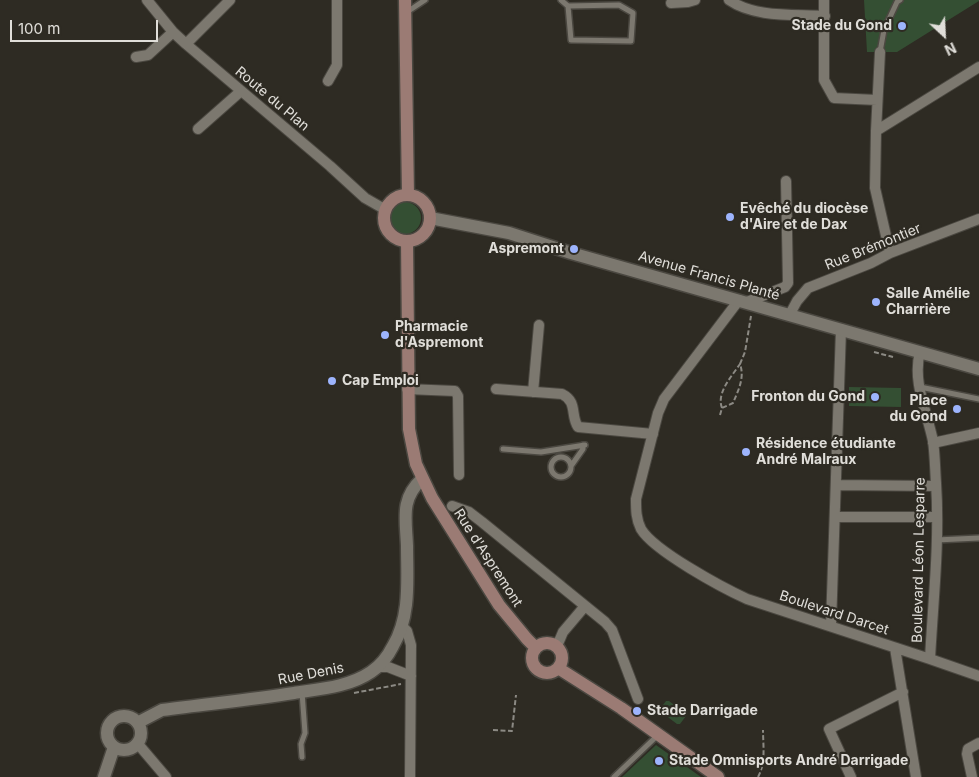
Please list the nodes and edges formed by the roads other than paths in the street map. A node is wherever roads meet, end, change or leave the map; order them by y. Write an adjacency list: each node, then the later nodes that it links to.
1 (147, 0): 15 (street, Route du Plan)
2 (230, 0): 16 (street)
3 (338, 0): 20 (street)
4 (405, 0): 13 (main road)
5 (424, 0): 13 (lane)
6 (560, 0): 12 (lane)
7 (695, 0): 11 (street)
8 (729, 0): 14 (street)
9 (824, 0): 14 (street)
10 (900, 0): 17 (lane)
11 (671, 3)
12 (568, 6): 12 (lane)
13 (405, 14): 26 (main road)
14 (825, 16): 22 (street)
15 (172, 32): 16 (street, Route du Plan); 18 (street)
16 (186, 44): 21 (street, Route du Plan)
17 (880, 52): 22 (street)
18 (136, 58)
19 (979, 67): 24 (street)
20 (328, 81)
21 (241, 91): 23 (street); 27 (street, Route du Plan)
22 (877, 100): 24 (street)
23 (198, 129)
24 (876, 131): 31 (street)
25 (786, 181): 32 (street)
26 (408, 195): 27 (main road); 28 (main road)
27 (386, 210): 30 (main road)
28 (430, 218): 30 (main road); 34 (street, Avenue Francis Planté)
29 (979, 220): 31 (street, Rue Brémontier)
30 (407, 241): 41 (main road, Rue d'Aspremont)
31 (890, 253): 33 (street, Rue Brémontier)
32 (785, 287): 33 (street); 34 (street)
33 (796, 301): 35 (street, Rue Brémontier)
34 (748, 302): 35 (street, Avenue Francis Planté); 45 (street, Boulevard Darcet)
35 (790, 314): 37 (street, Avenue Francis Planté)
36 (539, 324): 43 (street)
37 (841, 329): 38 (street, Avenue Francis Planté); 54 (street)
38 (920, 352): 39 (street, Avenue Francis Planté); 40 (street, Boulevard Léon Lesparre)
39 (979, 369)
40 (920, 387): 44 (lane); 47 (street, Boulevard Léon Lesparre)
41 (407, 389): 52 (street); 53 (main road, Rue d'Aspremont)
42 (496, 389): 43 (street)
43 (533, 392): 45 (street)
44 (979, 399)
45 (653, 434): 62 (street, Boulevard Darcet)
46 (979, 434): 47 (street)
47 (933, 443): 55 (street, Boulevard Léon Lesparre)
48 (503, 449): 49 (lane)
49 (556, 450): 50 (lane); 51 (lane)
50 (556, 458): 51 (lane); 51 (lane)
51 (570, 466)
52 (459, 475)
53 (422, 478): 63 (street, Rue Denis); 65 (main road, Rue d'Aspremont)
54 (836, 485): 55 (street); 57 (street)
55 (936, 486): 58 (street, Boulevard Léon Lesparre)
56 (452, 506): 61 (street)
57 (835, 517): 58 (street); 62 (street)
58 (936, 517): 60 (street, Boulevard Léon Lesparre)
59 (979, 538): 60 (lane)
60 (936, 540): 67 (street, Boulevard Léon Lesparre)
61 (585, 606): 64 (street); 74 (street)
62 (831, 625): 66 (street, Boulevard Darcet)
63 (402, 626): 68 (street, Rue Denis); 71 (street)
64 (556, 646): 65 (main road); 69 (main road)
65 (536, 648): 69 (main road)
66 (895, 648): 67 (street, Boulevard Darcet); 73 (street, Boulevard Darcet)
67 (930, 659): 70 (street, Boulevard Léon Lesparre)
68 (377, 667): 71 (street); 72 (street, Rue Denis)
69 (558, 668): 76 (main road)
70 (979, 673)
71 (411, 676): 83 (street)
72 (302, 692): 75 (street, Rue Denis); 80 (lane)
73 (903, 692): 86 (street); 87 (street, Boulevard Darcet)
74 (638, 699)
75 (138, 722): 78 (street); 79 (street)
76 (658, 735): 84 (lane); 85 (main road)
77 (979, 743): 88 (street)
78 (138, 744): 79 (street); 82 (street)
79 (114, 747): 81 (street)
80 (302, 757)
81 (104, 777)
82 (166, 777)
83 (410, 777)
84 (614, 777)
85 (718, 777)
86 (852, 777)
87 (916, 777)
88 (972, 777)

